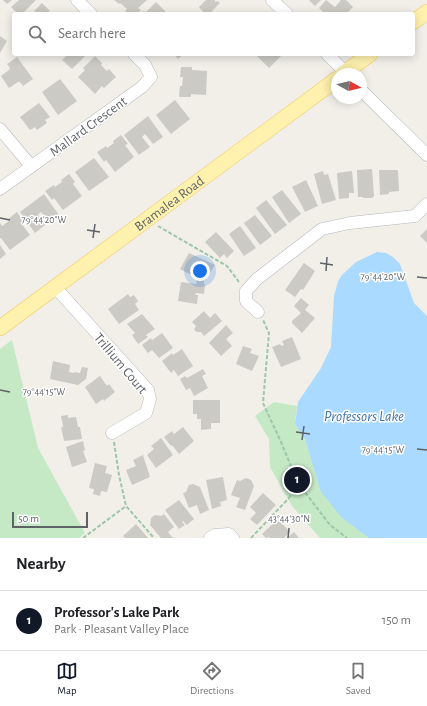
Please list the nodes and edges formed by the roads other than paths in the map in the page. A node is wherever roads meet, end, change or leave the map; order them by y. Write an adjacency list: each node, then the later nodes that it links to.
1 (77, 0): 3 (street)
2 (272, 0): 4 (street)
3 (90, 12)
4 (285, 12)
5 (427, 12): 6 (main road)
6 (415, 21)
7 (136, 56): 16 (street, Mallard Crescent)
8 (329, 56): 10 (street)
9 (367, 56): 11 (main road, Bramalea Road)
10 (338, 68)
11 (352, 68)
12 (331, 84): 19 (main road, Bramalea Road)
13 (367, 96): 15 (street)
14 (0, 129): 16 (street)
15 (427, 155)
16 (31, 166): 17 (street, Mallard Crescent)
17 (0, 189)
18 (427, 204): 20 (street)
19 (56, 287): 21 (main road, Bramalea Road); 22 (street, Trillium Court)
20 (258, 312)
21 (0, 328)
22 (112, 433)
23 (210, 538): 24 (street)
24 (233, 538)

